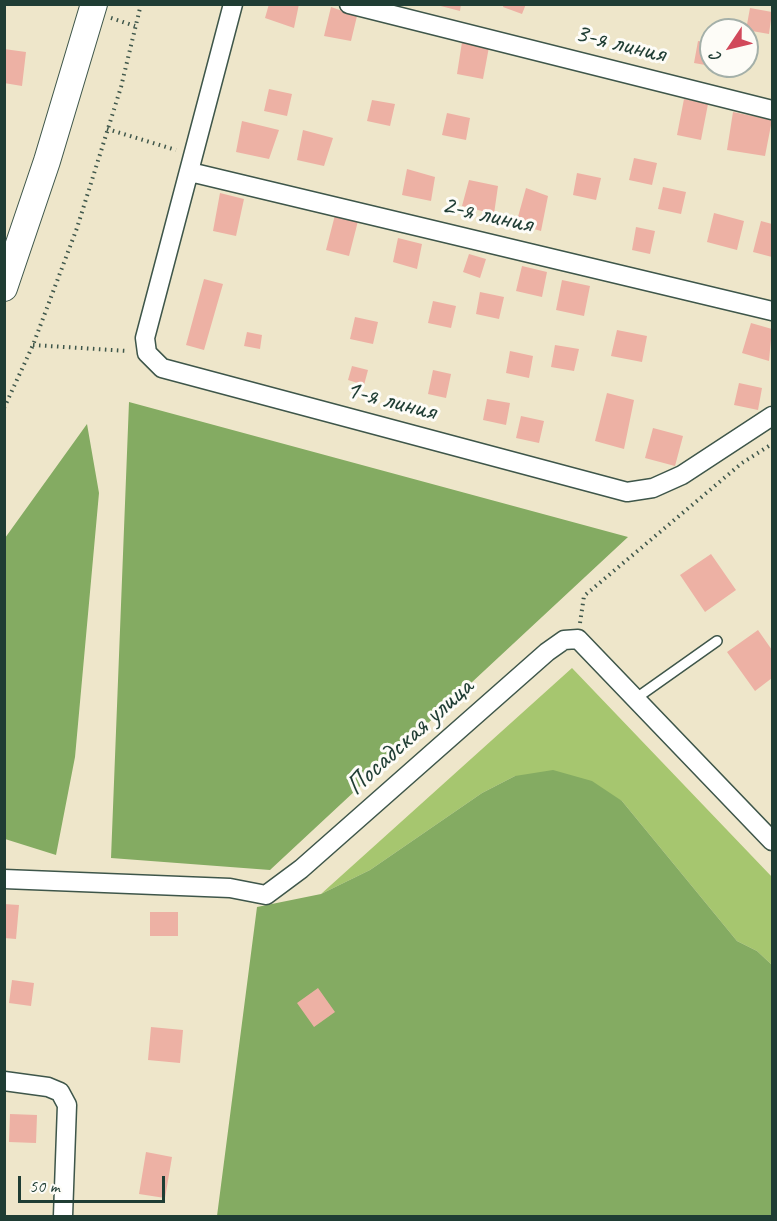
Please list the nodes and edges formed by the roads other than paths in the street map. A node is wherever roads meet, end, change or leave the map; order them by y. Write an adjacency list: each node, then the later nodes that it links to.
1 (94, 4): 6 (main road)
2 (233, 4): 5 (street)
3 (350, 4): 4 (street, 3-я линия)
4 (772, 110)
5 (192, 163): 7 (street, 2-я линия); 8 (street, 1-я линия)
6 (4, 288)
7 (772, 311)
8 (772, 416)
9 (717, 641): 10 (lane)
10 (635, 699): 11 (street); 12 (street, Посадская улица)
11 (772, 841)
12 (4, 879)
13 (4, 1081): 14 (street)
14 (63, 1216)

